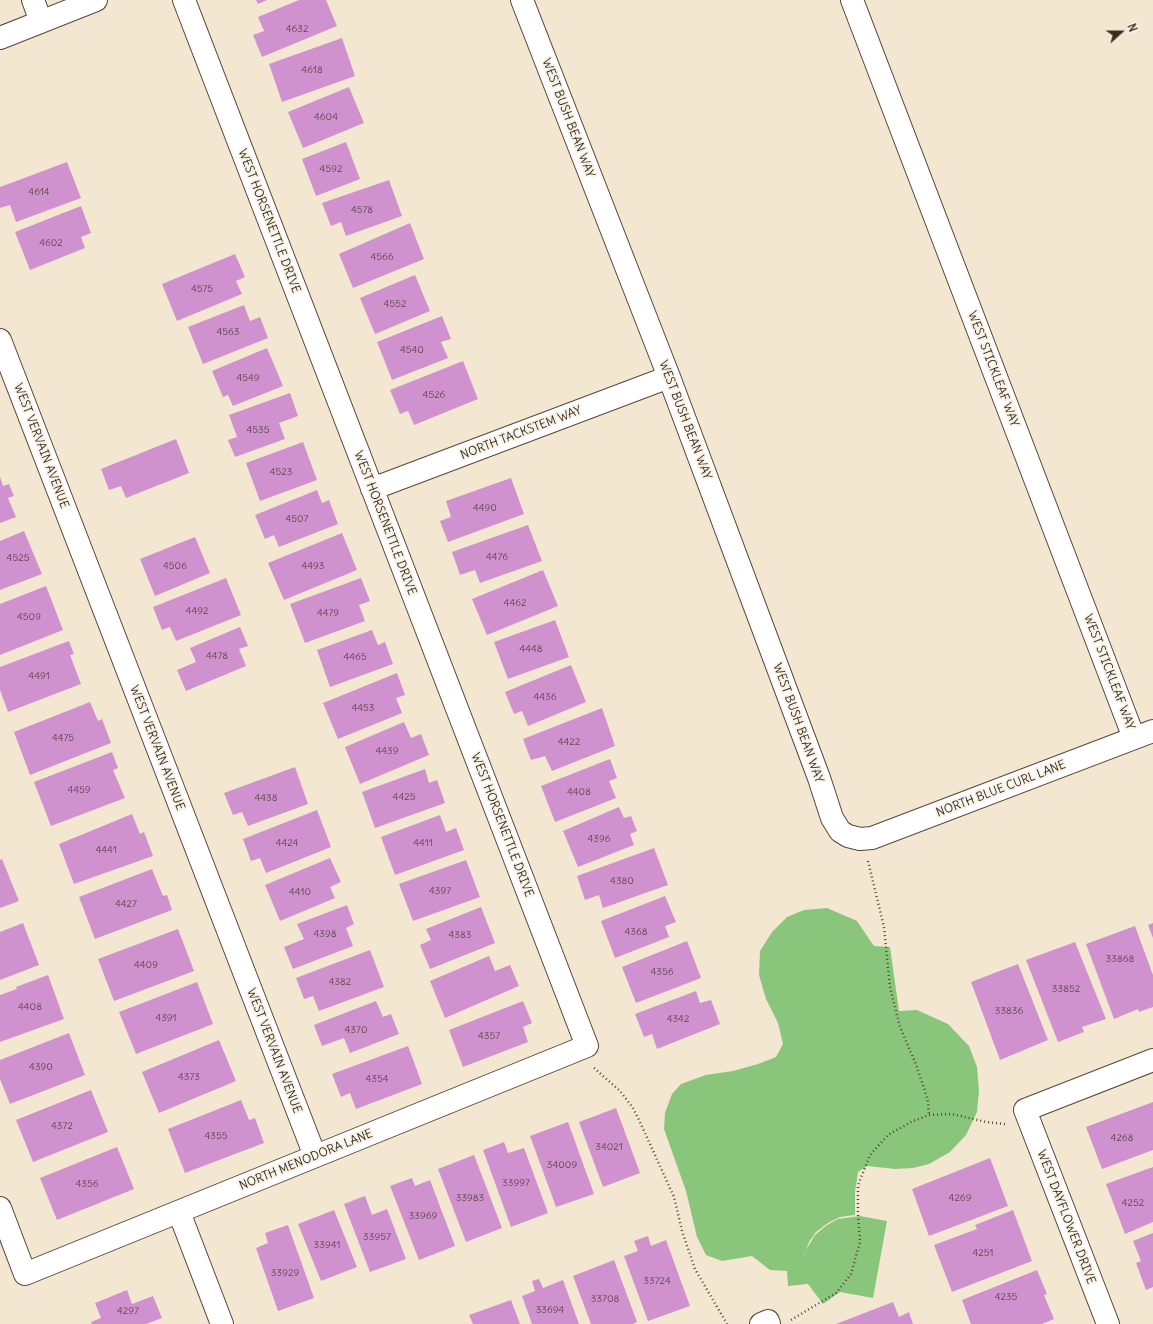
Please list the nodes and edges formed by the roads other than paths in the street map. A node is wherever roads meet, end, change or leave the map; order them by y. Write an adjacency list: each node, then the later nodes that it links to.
1 (33, 0): 6 (street)
2 (96, 0): 6 (street)
3 (184, 0): 10 (street, WEST HORSENETTLE DRIVE)
4 (522, 0): 9 (street, WEST BUSH BEAN WAY)
5 (852, 0): 11 (street, WEST STICKLEAF WAY)
6 (41, 22): 7 (street)
7 (0, 38)
8 (0, 340): 15 (street, WEST VERVAIN AVENUE)
9 (669, 377): 10 (street, NORTH TACKSTEM WAY); 12 (street, WEST BUSH BEAN WAY)
10 (372, 489): 13 (street, WEST HORSENETTLE DRIVE)
11 (1144, 735): 12 (street, NORTH BLUE CURL LANE)
12 (856, 838)
13 (582, 1048): 15 (street, NORTH MENODORA LANE)
14 (1153, 1060): 19 (street, WEST DAYFLOWER DRIVE)
15 (315, 1156): 17 (street, NORTH MENODORA LANE)
16 (0, 1208): 17 (street, NORTH MENODORA LANE)
17 (179, 1212): 18 (street)
18 (222, 1324)
19 (1108, 1324)

